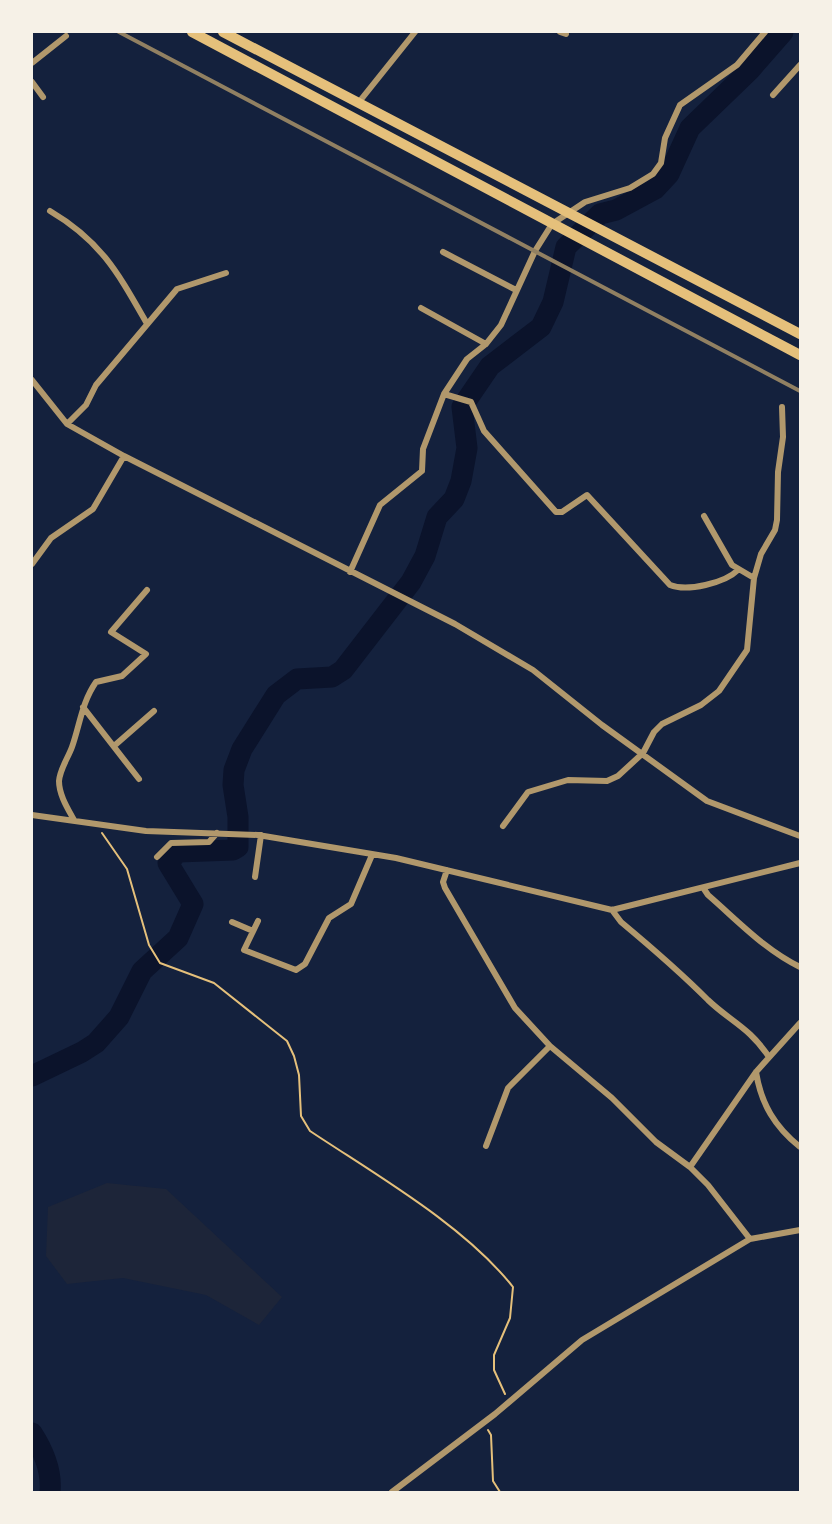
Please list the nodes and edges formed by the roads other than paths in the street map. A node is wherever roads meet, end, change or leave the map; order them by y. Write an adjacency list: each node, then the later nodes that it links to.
1 (192, 32): 14 (highway)
2 (224, 32): 11 (highway)
3 (415, 32): 11 (street)
4 (765, 32): 13 (street)
5 (66, 36): 6 (street)
6 (32, 63)
7 (801, 65): 9 (street)
8 (32, 82): 10 (street)
9 (773, 95)
10 (43, 97)
11 (358, 102): 13 (highway)
12 (50, 211): 19 (street)
13 (568, 214): 14 (street); 20 (highway)
14 (552, 224): 17 (street); 22 (highway)
15 (443, 252): 17 (street)
16 (226, 273): 19 (street)
17 (516, 290): 21 (street)
18 (422, 308): 21 (street)
19 (146, 322): 26 (street)
20 (801, 334)
21 (486, 344): 24 (street)
22 (801, 355)
23 (32, 380): 26 (street)
24 (444, 394): 30 (street); 31 (street)
25 (782, 407): 32 (street)
26 (67, 424): 27 (street)
27 (124, 456): 29 (street); 31 (street)
28 (704, 516): 30 (street)
29 (32, 564)
30 (738, 570): 32 (street)
31 (350, 572): 37 (street)
32 (754, 578): 37 (street)
33 (147, 590): 34 (street)
34 (83, 707): 36 (street); 40 (street)
35 (154, 711): 36 (street)
36 (114, 746): 38 (street)
37 (643, 753): 41 (street); 44 (street)
38 (139, 779)
39 (32, 815): 40 (street)
40 (74, 820): 42 (street)
41 (503, 826)
42 (217, 833): 43 (street); 46 (street)
43 (259, 835): 45 (street); 49 (street)
44 (801, 836)
45 (372, 855): 48 (street); 54 (street)
46 (157, 857)
47 (801, 863): 50 (street)
48 (447, 870): 51 (street); 57 (street)
49 (255, 877)
50 (704, 889): 51 (street); 55 (street)
51 (612, 910): 58 (street)
52 (258, 921): 54 (street)
53 (232, 922): 54 (street)
54 (253, 931)
55 (801, 967)
56 (801, 1023): 58 (street)
57 (550, 1046): 60 (street); 62 (street)
58 (769, 1057): 59 (street)
59 (756, 1072): 61 (street); 62 (street)
60 (486, 1146)
61 (801, 1148)
62 (690, 1167): 64 (street)
63 (801, 1230): 64 (street)
64 (750, 1239): 65 (street)
65 (392, 1492)

